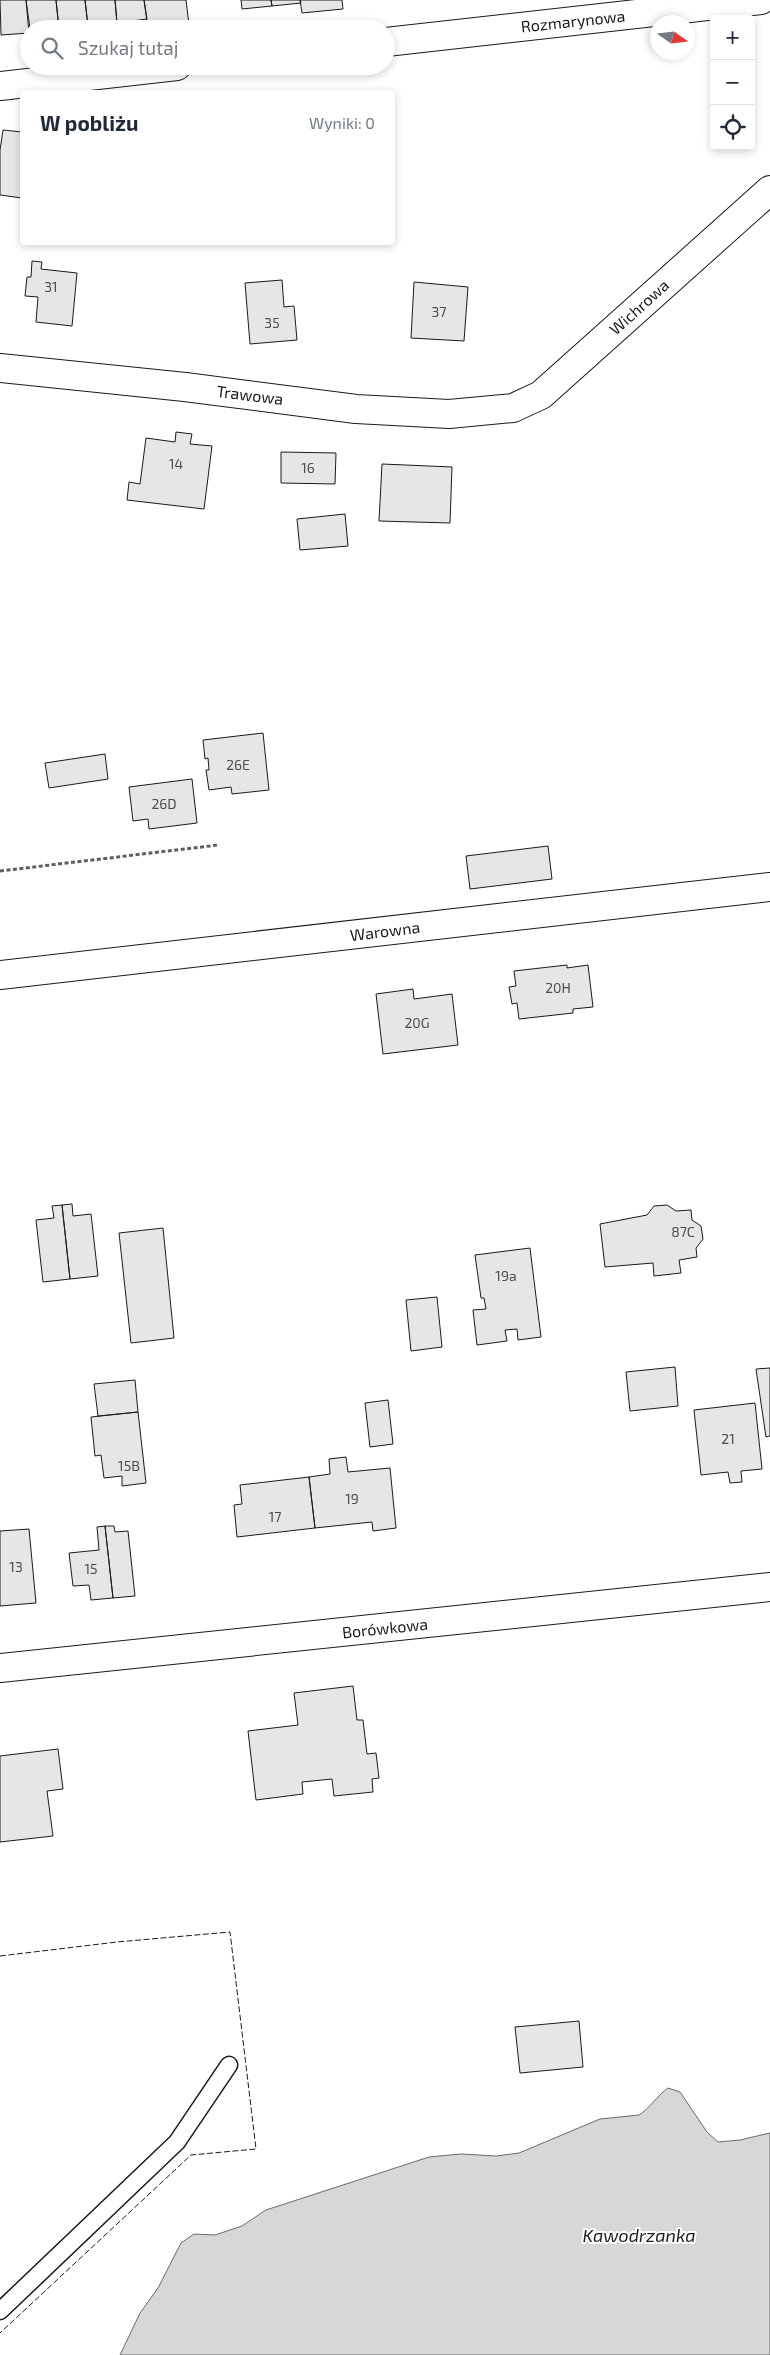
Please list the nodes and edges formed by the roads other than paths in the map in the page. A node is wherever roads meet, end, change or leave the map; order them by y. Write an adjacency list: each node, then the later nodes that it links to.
1 (760, 0): 2 (street, Rozmarynowa)
2 (395, 41)
3 (97, 75): 4 (street)
4 (0, 86)
5 (770, 190): 7 (street, Wichrowa)
6 (0, 368): 7 (street, Trawowa)
7 (500, 409)
8 (770, 887): 9 (street, Warowna)
9 (0, 975)
10 (770, 1587): 11 (street, Borówkowa)
11 (0, 1668)
12 (230, 2065): 13 (lane)
13 (0, 2310)

